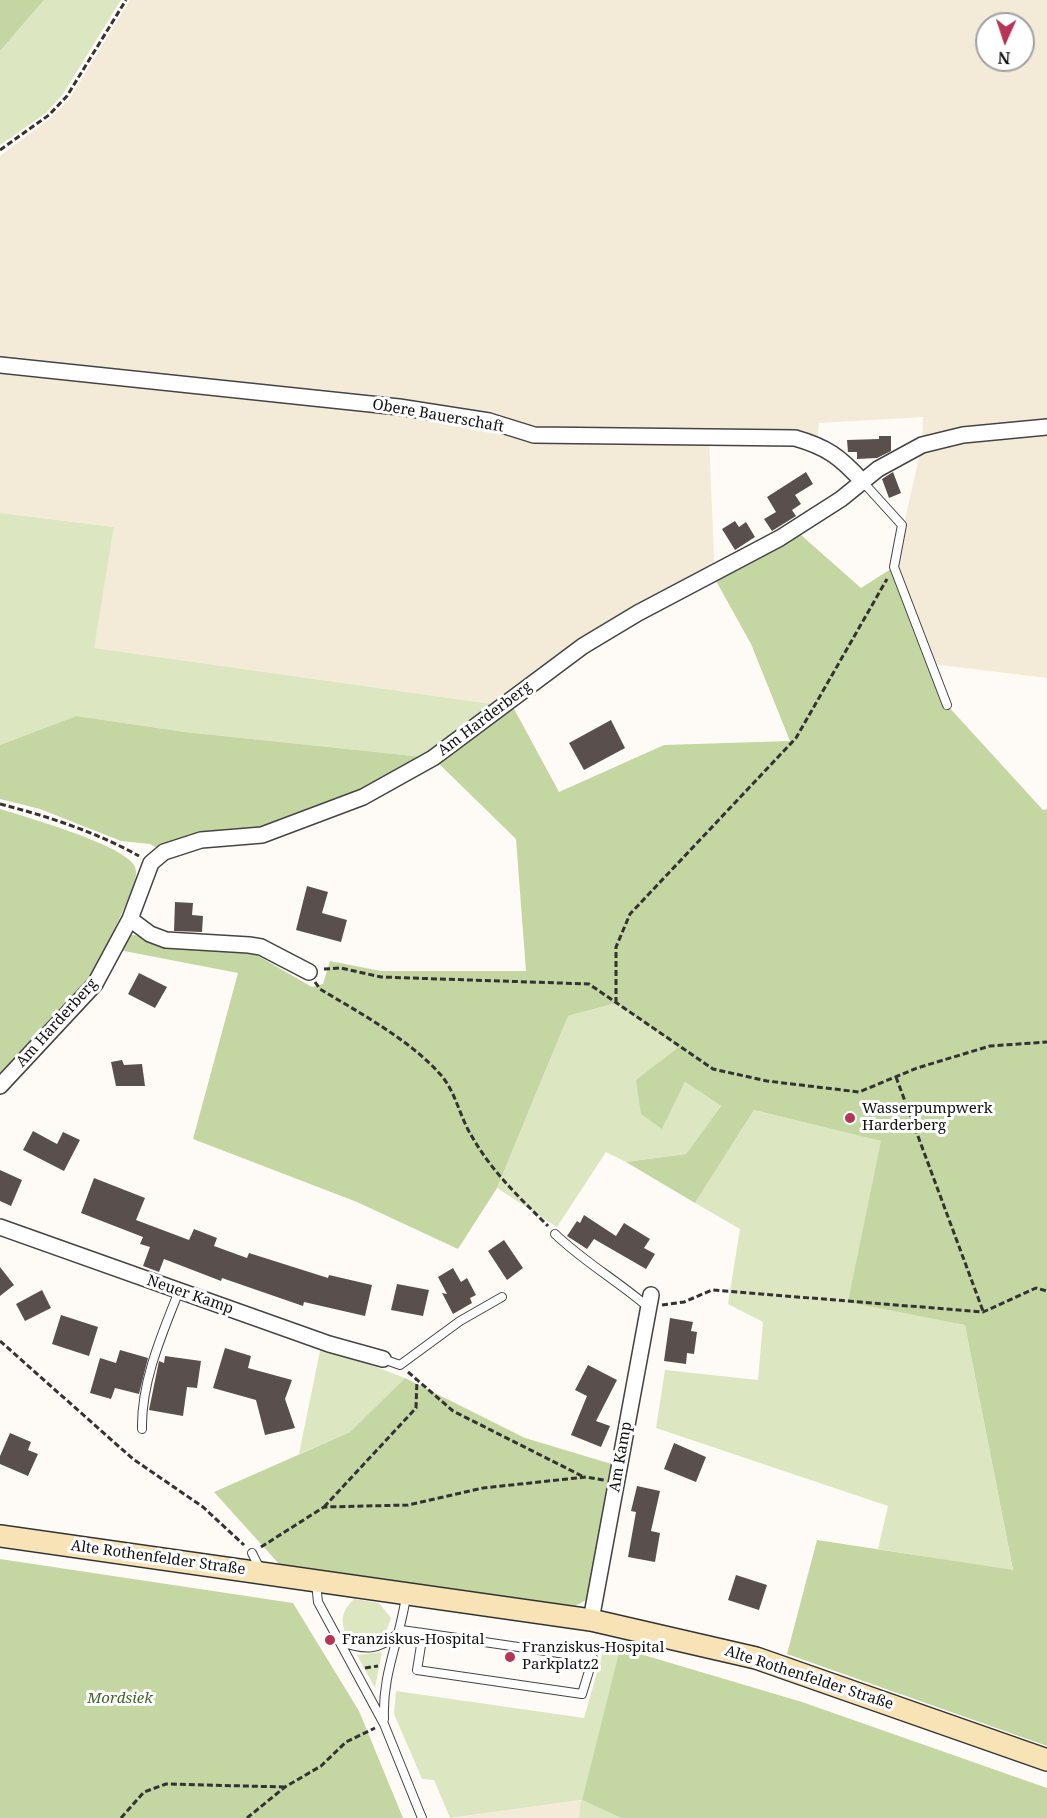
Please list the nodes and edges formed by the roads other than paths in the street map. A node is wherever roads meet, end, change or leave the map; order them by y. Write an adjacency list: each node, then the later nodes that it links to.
1 (0, 365): 3 (street, Obere Bauerschaft)
2 (1047, 427): 3 (street, Am Harderberg)
3 (862, 481): 4 (lane); 5 (street, Am Harderberg)
4 (948, 705)
5 (130, 919): 6 (street); 7 (street, Am Harderberg)
6 (309, 972)
7 (0, 1086)
8 (0, 1227): 10 (street, Neuer Kamp)
9 (555, 1234): 12 (lane)
10 (179, 1292): 13 (street, Neuer Kamp); 14 (lane)
11 (502, 1297): 13 (lane)
12 (650, 1301): 20 (street, Am Kamp)
13 (382, 1359)
14 (142, 1428)
15 (0, 1536): 17 (street, Alte Rothenfelder Straße)
16 (252, 1552): 17 (lane)
17 (261, 1573): 18 (street, Alte Rothenfelder Straße)
18 (316, 1580): 19 (street, Alte Rothenfelder Straße); 23 (lane)
19 (406, 1593): 20 (street, Alte Rothenfelder Straße); 21 (lane)
20 (591, 1620): 25 (street, Alte Rothenfelder Straße)
21 (401, 1630): 22 (lane); 23 (lane); 24 (lane)
22 (423, 1633): 22 (lane)
23 (341, 1642): 24 (lane)
24 (384, 1724): 26 (lane)
25 (1047, 1760)
26 (422, 1818)

